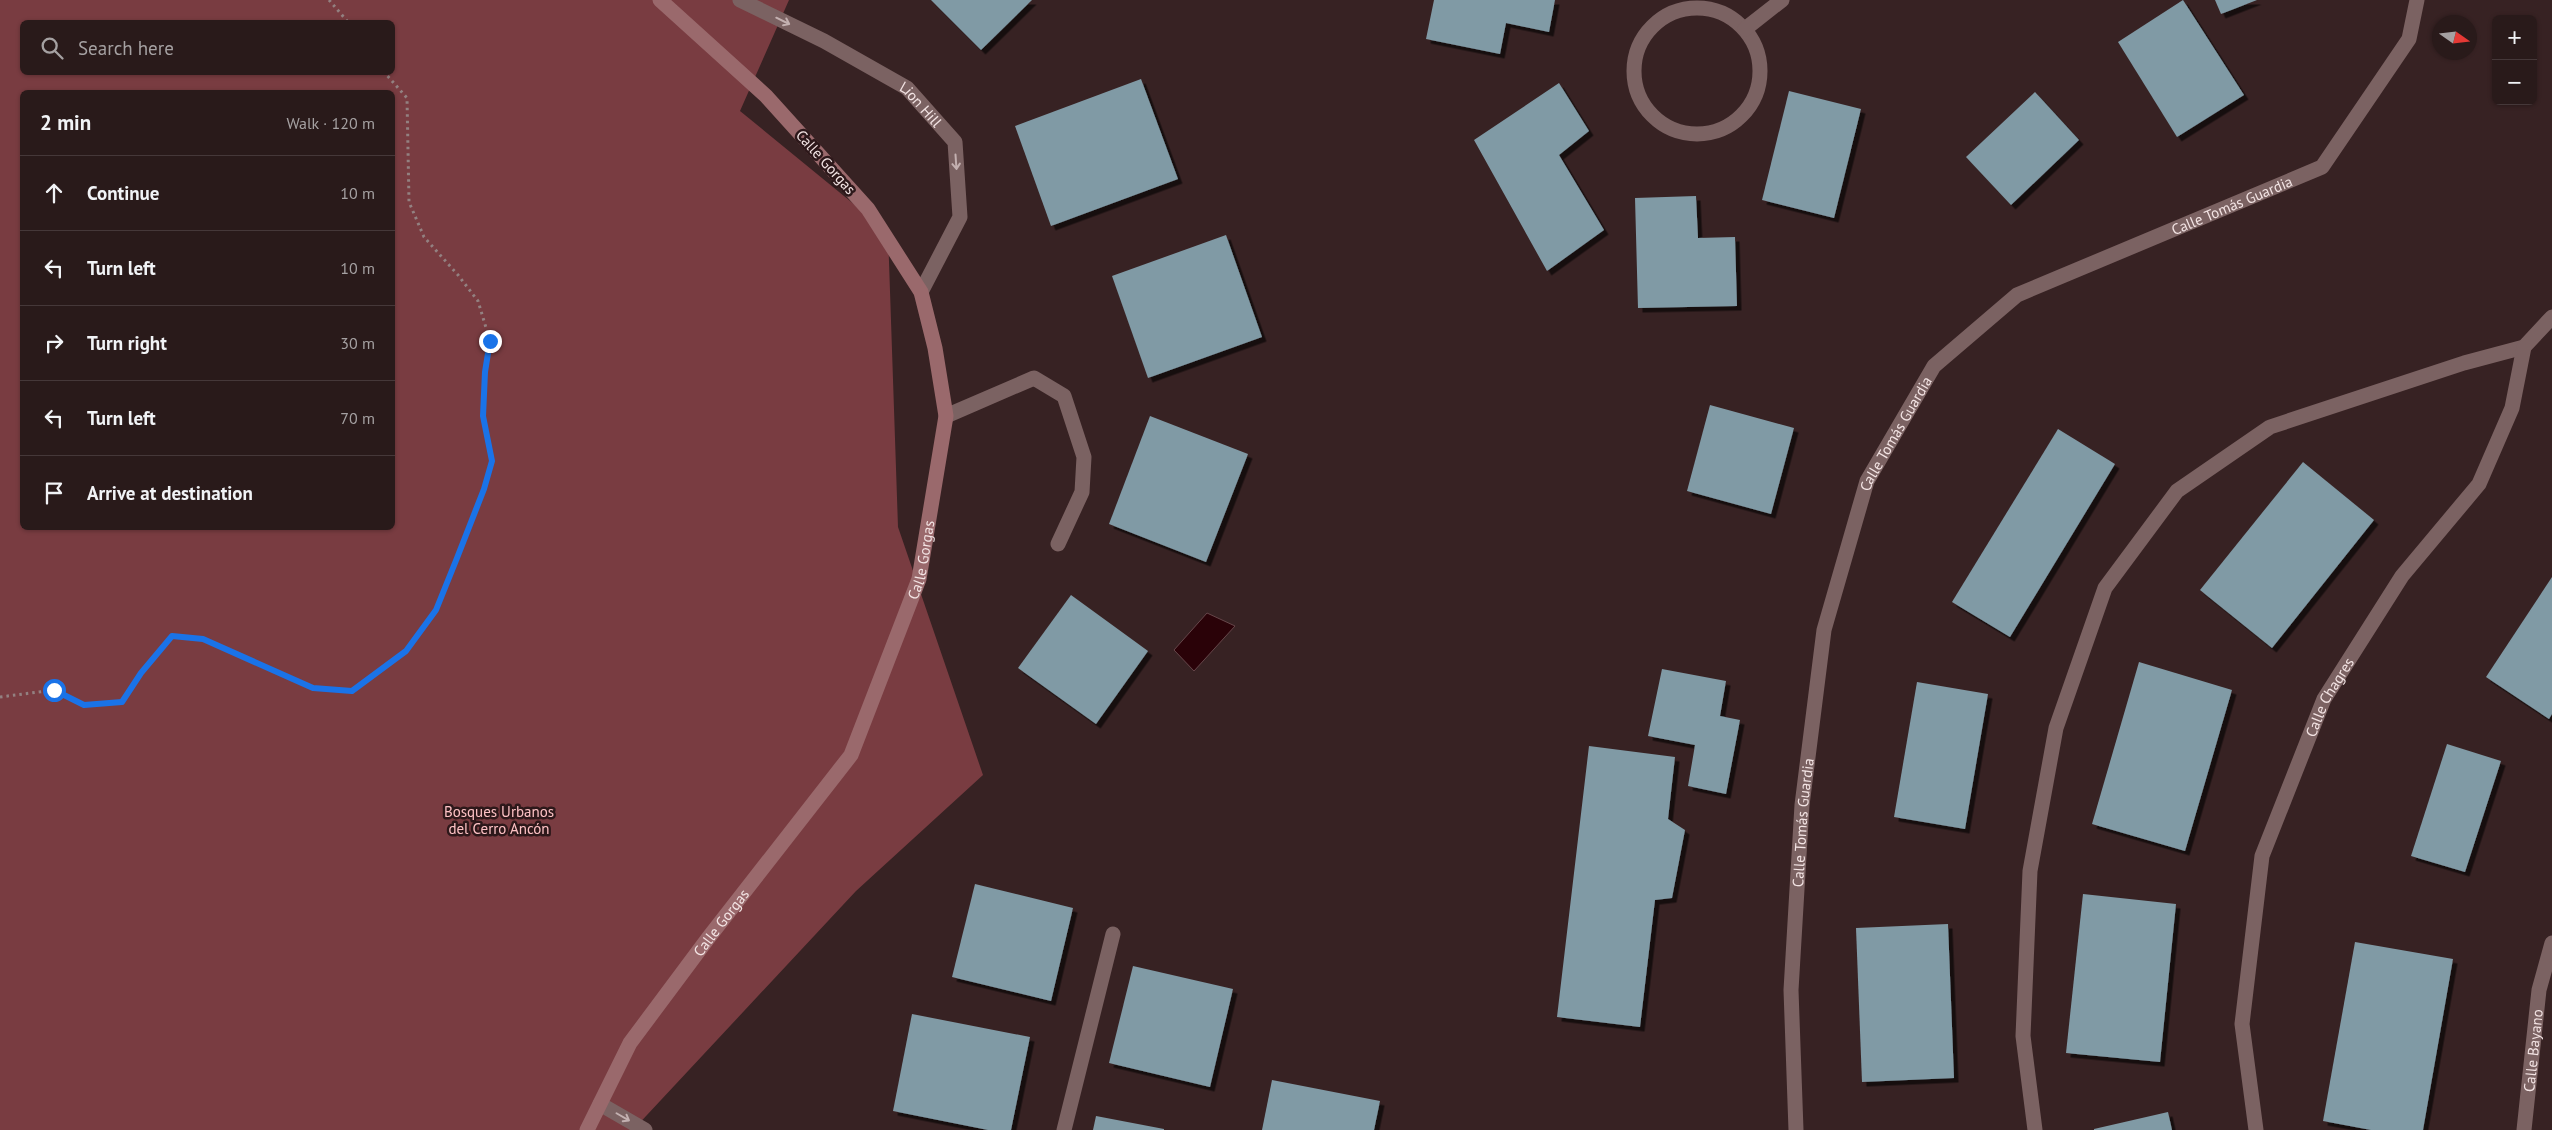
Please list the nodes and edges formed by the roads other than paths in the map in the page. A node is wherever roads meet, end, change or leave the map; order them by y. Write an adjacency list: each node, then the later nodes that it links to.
1 (660, 0): 6 (street, Calle Gorgas)
2 (740, 0): 6 (street, Lion Hill, one-way to 6)
3 (1782, 0): 5 (street)
4 (2417, 0): 17 (street, Calle Tomás Guardia)
5 (1745, 29): 5 (street)
6 (921, 292): 9 (street, Calle Gorgas)
7 (2552, 317): 8 (street)
8 (2524, 347): 18 (street); 19 (street, Calle Chagres)
9 (946, 416): 10 (street); 13 (street, Calle Gorgas)
10 (1058, 544)
11 (1113, 934): 16 (street)
12 (2552, 943): 20 (street, Calle Bayano)
13 (600, 1104): 14 (street, Calle Gorgas); 15 (street, one-way to 15)
14 (587, 1130)
15 (645, 1130)
16 (1064, 1130)
17 (1796, 1130)
18 (2035, 1130)
19 (2256, 1130)
20 (2524, 1130)

